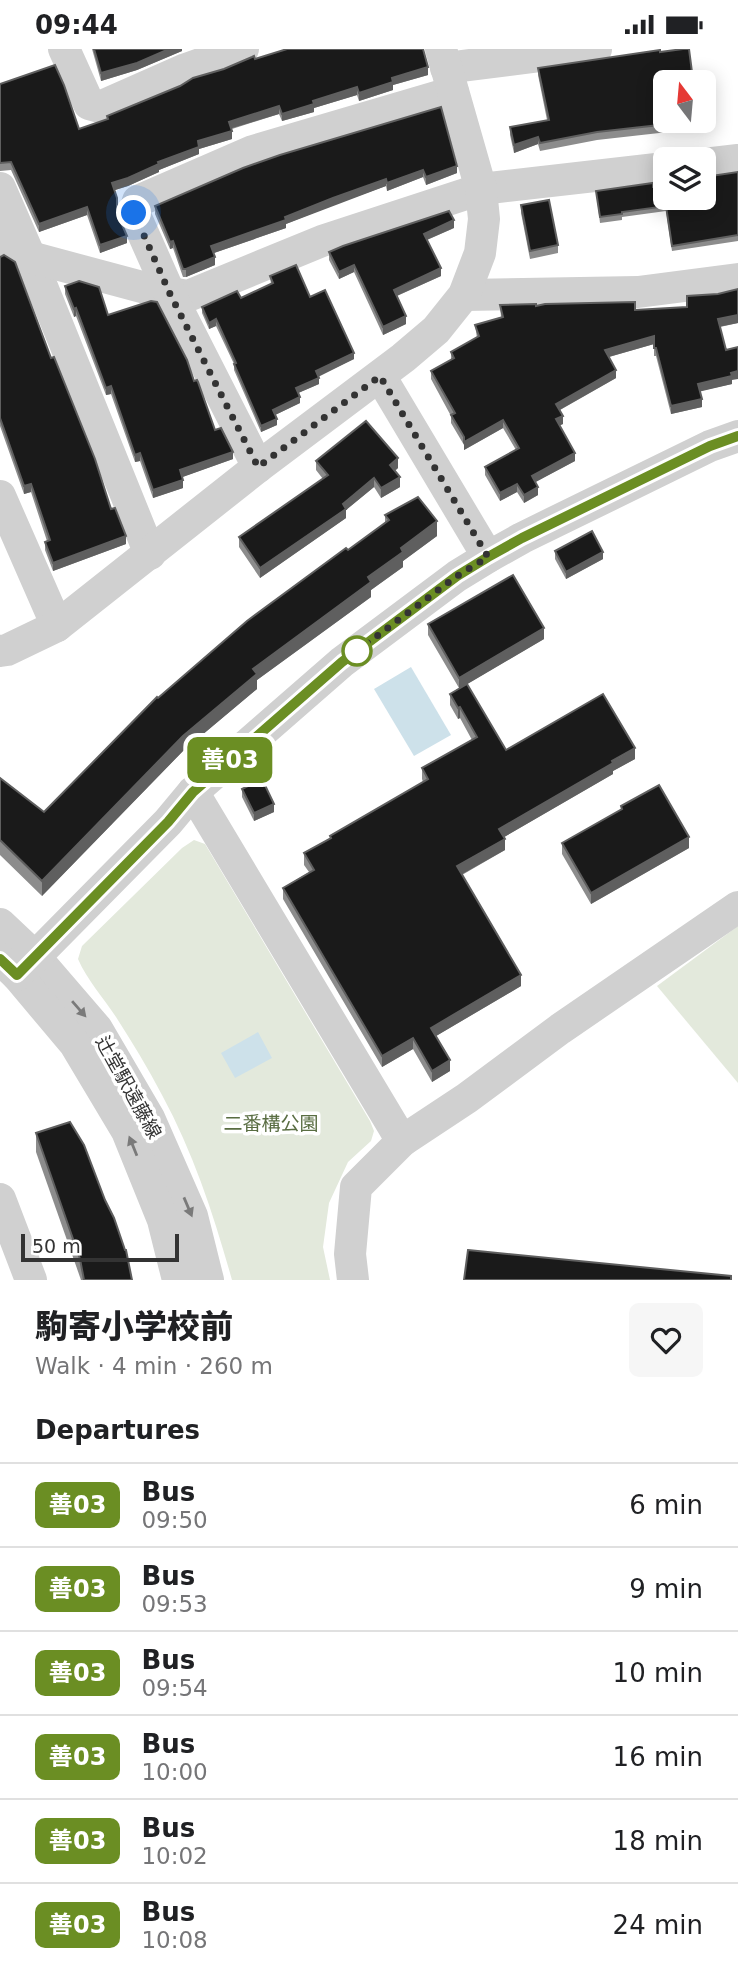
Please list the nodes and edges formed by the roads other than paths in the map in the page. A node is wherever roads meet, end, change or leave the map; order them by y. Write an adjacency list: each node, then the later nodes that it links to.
1 (64, 49): 2 (street)
2 (243, 49)
3 (596, 49): 4 (street)
4 (447, 70): 9 (street); 13 (street)
5 (738, 160): 6 (street)
6 (716, 163)
7 (653, 169): 9 (street)
8 (0, 188): 11 (street)
9 (481, 189): 13 (street); 14 (street)
10 (0, 239): 11 (street)
11 (30, 257): 13 (street); 19 (street)
12 (738, 279): 14 (street)
13 (170, 294): 17 (street)
14 (464, 295): 15 (street)
15 (380, 376): 17 (street); 20 (street)
16 (738, 436): 20 (street)
17 (258, 467): 19 (street)
18 (0, 496): 21 (street)
19 (150, 554): 21 (street)
20 (488, 557): 23 (street)
21 (58, 626): 22 (street)
22 (0, 651)
23 (193, 792): 26 (street); 27 (street)
24 (738, 907): 27 (street)
25 (0, 924): 26 (street, 辻堂駅遠藤線)
26 (17, 964): 30 (street, 辻堂駅遠藤線, one-way to 26); 31 (street, 辻堂駅遠藤線, one-way to 31)
27 (401, 1141): 32 (street)
28 (0, 1199): 29 (street)
29 (31, 1280)
30 (178, 1280)
31 (208, 1280)
32 (353, 1280)

